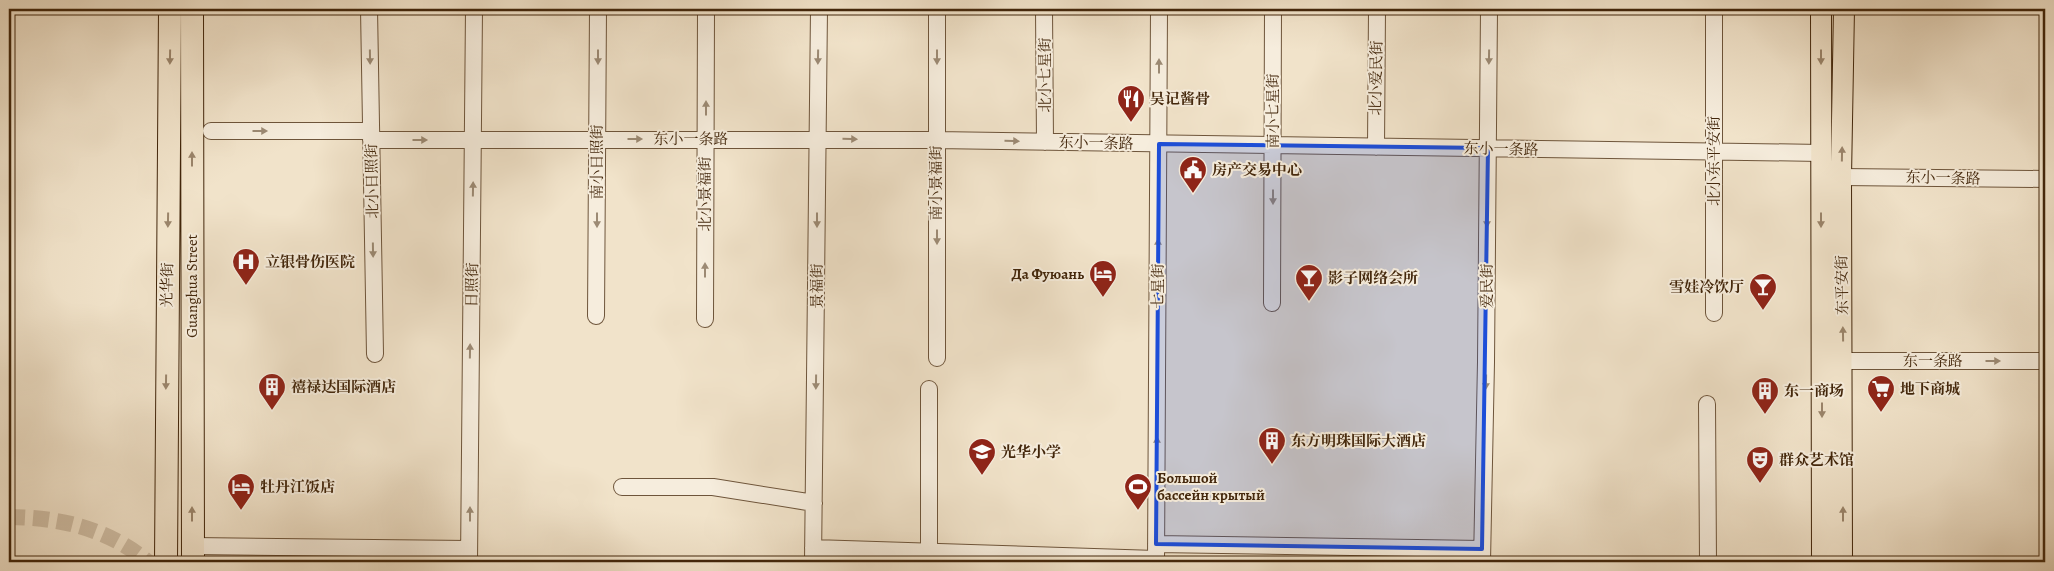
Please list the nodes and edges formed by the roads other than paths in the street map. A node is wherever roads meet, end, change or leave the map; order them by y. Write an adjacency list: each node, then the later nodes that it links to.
1 (170, 9): 53 (highway, 光华街, one-way to 53)
2 (192, 9): 46 (highway, Guanghua Street, one-way to 2)
3 (370, 9): 18 (street, 北小日照街, one-way to 18)
4 (474, 9): 19 (street, 日照街)
5 (598, 9): 20 (street, 南小日照街, one-way to 20)
6 (706, 9): 21 (street, 北小景福街, one-way to 6)
7 (819, 9): 22 (street, 景福街, one-way to 22)
8 (937, 9): 23 (street, 南小景福街, one-way to 23)
9 (1044, 9): 24 (street, 北小七星街)
10 (1158, 9): 25 (street, 七星街, one-way to 10)
11 (1273, 9): 26 (street, 南小七星街)
12 (1377, 9): 27 (street, 北小爱民街)
13 (1489, 9): 28 (street, 爱民街, one-way to 28)
14 (1714, 9): 29 (street, 北小东平安街)
15 (1821, 9): 30 (main road, 东平安街, one-way to 30)
16 (1844, 9): 31 (main road, 东平安街, one-way to 16)
17 (211, 131): 18 (street, 东小一条路, one-way to 18)
18 (371, 136): 19 (street, 东小一条路, one-way to 19); 37 (street, 北小日照街, one-way to 37)
19 (473, 139): 20 (street, 东小一条路); 50 (street, 日照街, one-way to 19)
20 (598, 139): 21 (street, 东小一条路, one-way to 21); 35 (street, 南小日照街, one-way to 35)
21 (706, 139): 22 (street, 东小一条路); 36 (street, 北小景福街, one-way to 21)
22 (817, 139): 23 (street, 东小一条路, one-way to 23); 45 (street, 景福街, one-way to 45)
23 (936, 140): 24 (street, 东小一条路, one-way to 24); 38 (street, 南小景福街, one-way to 38)
24 (1045, 142): 25 (street, 东小一条路)
25 (1159, 144): 26 (street, 东小一条路); 48 (street, 七星街, one-way to 25)
26 (1273, 146): 27 (street, 东小一条路); 33 (street, 南小七星街, one-way to 33)
27 (1376, 147): 28 (street, 东小一条路)
28 (1488, 148): 29 (street, 东小一条路); 51 (street, 爱民街, one-way to 51)
29 (1714, 152): 30 (street, 东小一条路); 34 (street, 北小东平安街)
30 (1821, 153): 40 (main road, 东平安街, one-way to 40)
31 (1841, 177): 32 (street, 东小一条路); 39 (main road, 东平安街, one-way to 31)
32 (2045, 179)
33 (1272, 303)
34 (1714, 313)
35 (596, 316)
36 (705, 319)
37 (375, 354)
38 (937, 358)
39 (1843, 360): 40 (street, 东一条路); 41 (street, 东一条路, one-way to 41); 56 (main road, 东平安街, one-way to 39)
40 (1822, 361): 55 (main road, 东平安街, one-way to 55)
41 (2045, 361)
42 (929, 389): 52 (street)
43 (1707, 404): 54 (street)
44 (622, 487): 45 (street)
45 (814, 503): 47 (street, 景福街)
46 (192, 554): 50 (street)
47 (813, 555): 52 (street)
48 (1156, 555): 49 (street); 52 (street)
49 (1364, 555): 51 (street)
50 (469, 556)
51 (1482, 556)
52 (929, 557)
53 (166, 562)
54 (1708, 562)
55 (1822, 562)
56 (1842, 562)

